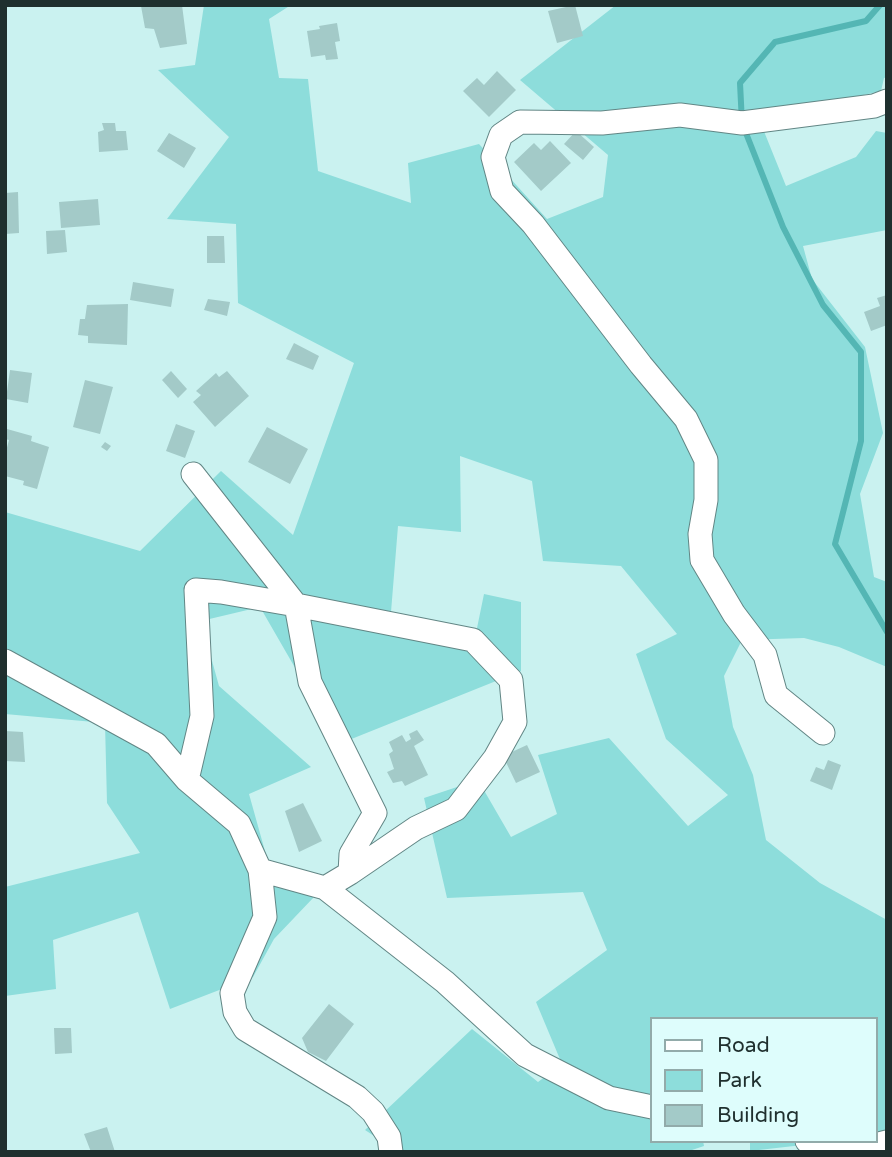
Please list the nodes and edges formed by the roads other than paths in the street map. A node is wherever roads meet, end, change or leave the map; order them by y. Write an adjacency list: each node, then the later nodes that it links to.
1 (887, 101): 5 (street)
2 (193, 474): 3 (street)
3 (296, 605): 6 (street); 8 (street); 8 (street)
4 (5, 661): 6 (street)
5 (823, 733)
6 (187, 780): 7 (street)
7 (260, 870): 9 (street); 13 (street)
8 (351, 873): 9 (street)
9 (326, 888): 10 (street)
10 (650, 1107)
11 (887, 1142): 12 (street)
12 (826, 1143)
13 (391, 1152)

